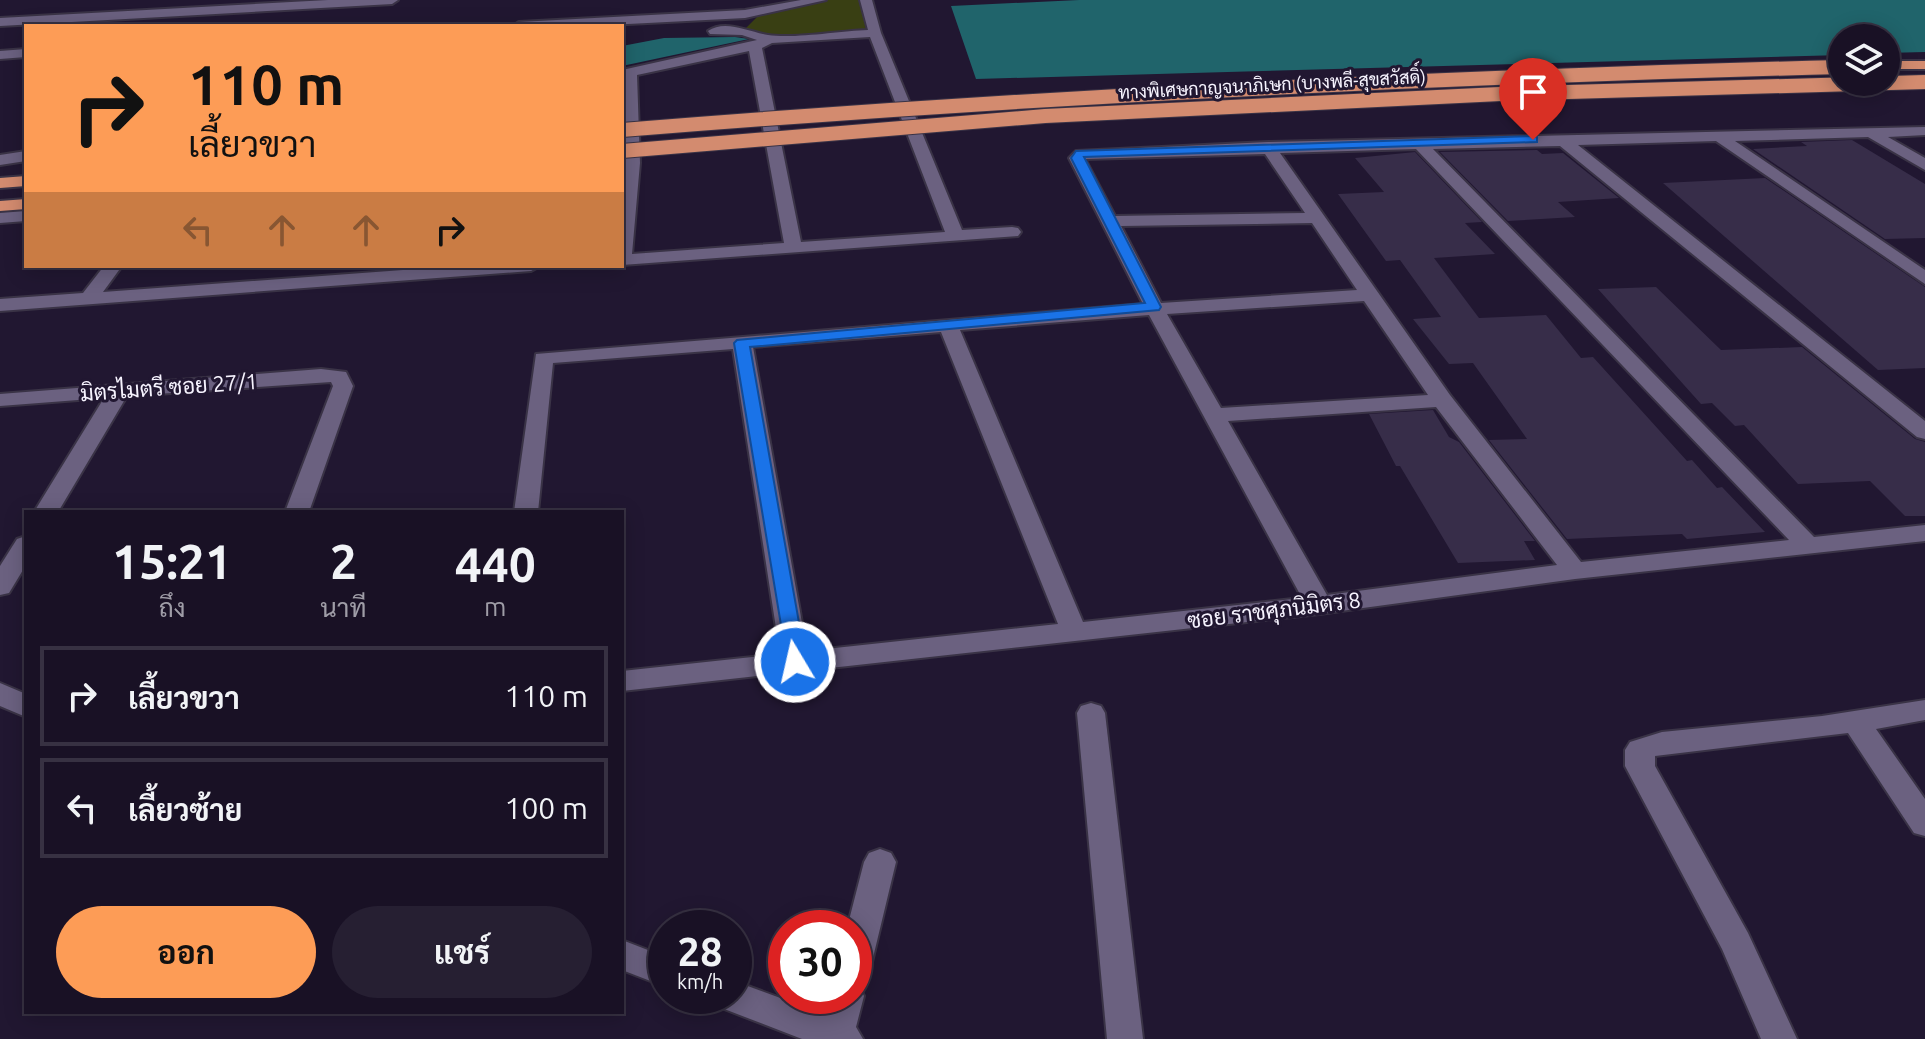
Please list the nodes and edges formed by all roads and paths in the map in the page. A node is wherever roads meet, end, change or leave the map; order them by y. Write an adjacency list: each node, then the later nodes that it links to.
1 (392, 0): 4 (street)
2 (820, 0): 7 (street)
3 (866, 0): 9 (street)
4 (222, 5): 5 (street); 6 (street)
5 (0, 22)
6 (206, 24)
7 (607, 24)
8 (624, 31): 10 (street)
9 (875, 33): 10 (street); 39 (street)
10 (761, 43): 16 (street); 40 (street)
11 (24, 53): 12 (street)
12 (0, 55)
13 (1900, 65): 14 (highway)
14 (1925, 65)
15 (1828, 67): 18 (highway, ทางพิเศษกาญจนาภิเษก (บางพลี-สุขสวัสดิ์), bridge)
16 (626, 73): 26 (street)
17 (1925, 82): 26 (highway, ทางพิเศษกาญจนาภิเษก (บางพลี-สุขสวัสดิ์), bridge)
18 (624, 130)
19 (1925, 131): 20 (street)
20 (1870, 132): 21 (street); 28 (street)
21 (1718, 136): 22 (street); 46 (street)
22 (1561, 139): 23 (street); 58 (street)
23 (1419, 144): 24 (street); 63 (street)
24 (1268, 147): 36 (street); 37 (street)
25 (24, 156): 27 (street)
26 (625, 159): 33 (street)
27 (0, 160)
28 (1925, 165)
29 (24, 181): 30 (highway)
30 (0, 183)
31 (24, 204): 32 (highway)
32 (0, 206)
33 (624, 210)
34 (24, 216): 35 (street)
35 (0, 218)
36 (1314, 218): 37 (street); 48 (street)
37 (1110, 221): 51 (street)
38 (1012, 232): 39 (street)
39 (955, 235): 40 (street)
40 (793, 246): 41 (street)
41 (624, 260)
42 (112, 268): 49 (street)
43 (280, 268): 47 (street)
44 (476, 268): 45 (street)
45 (449, 269): 47 (street)
46 (1925, 278)
47 (272, 284): 49 (street)
48 (1367, 295): 51 (street); 56 (street)
49 (89, 298): 50 (street)
50 (0, 305)
51 (1154, 307): 52 (street); 57 (street)
52 (949, 327): 53 (street); 68 (street)
53 (742, 343): 61 (street); 69 (street)
54 (120, 390): 55 (street, มิตรไมตรี ซอย 27/1); 59 (street); 60 (street, มิตรไมตรี ซอย 27/1)
55 (0, 400)
56 (1442, 400): 57 (street); 65 (street)
57 (1214, 415): 67 (street)
58 (1925, 432)
59 (47, 510)
60 (298, 510)
61 (526, 510)
62 (1925, 533): 63 (street, ซอย ราชศุภนิมิตร 8)
63 (1806, 543): 65 (street, ซอย ราชศุภนิมิตร 8)
64 (24, 547): 66 (street)
65 (1575, 571): 67 (street, ซอย ราชศุภนิมิตร 8)
66 (0, 587)
67 (1319, 605): 68 (street, ซอย ราชศุภนิมิตร 8)
68 (1074, 632): 69 (street, ซอย ราชศุภนิมิตร 8)
69 (795, 662): 70 (street, ซอย ราชศุภนิมิตร 8)
70 (624, 681)
71 (0, 693): 72 (street)
72 (24, 706)
73 (1925, 710): 75 (street)
74 (1091, 713): 84 (street)
75 (1856, 722): 76 (street); 85 (street)
76 (1925, 824)
77 (880, 862): 78 (street)
78 (868, 910)
79 (624, 956): 80 (street)
80 (648, 965)
81 (752, 1004): 83 (street)
82 (843, 1014): 83 (street)
83 (840, 1037)
84 (1125, 1039)
85 (1779, 1039)

